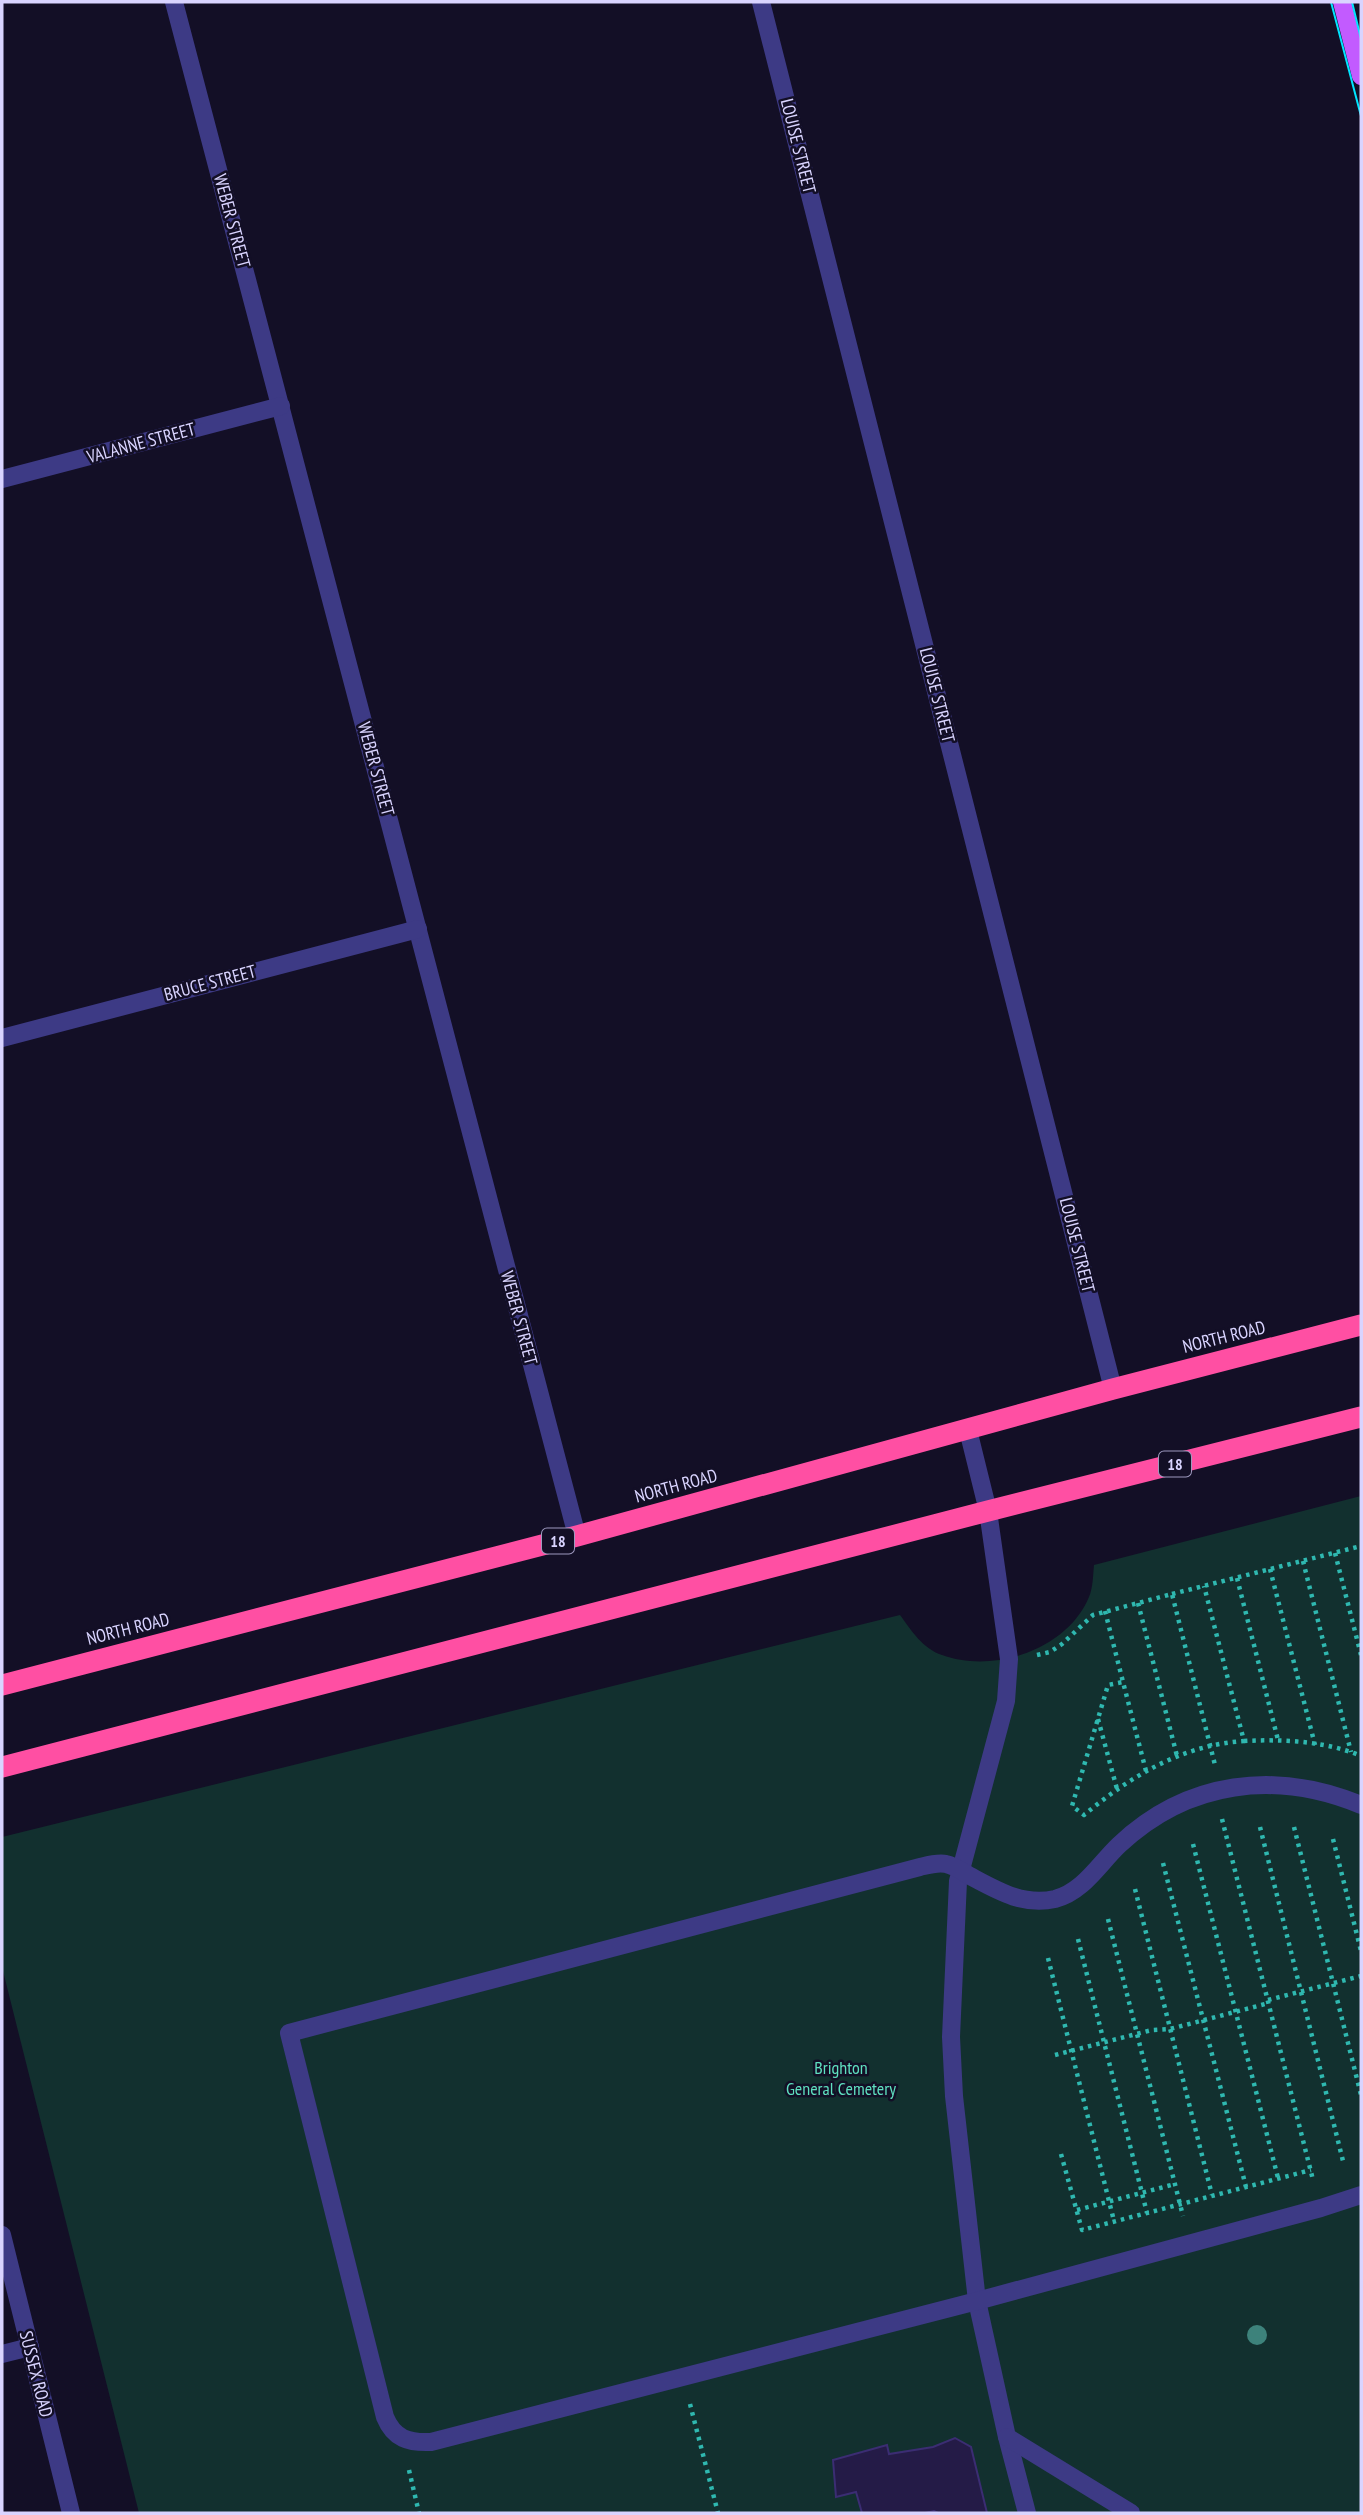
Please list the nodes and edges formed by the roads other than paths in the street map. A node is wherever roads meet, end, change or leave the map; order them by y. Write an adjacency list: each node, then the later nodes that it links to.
1 (174, 2): 5 (street, WEBER STREET)
2 (761, 2): 10 (street, LOUISE STREET)
3 (1342, 2): 4 (main road)
4 (1361, 76)
5 (281, 406): 6 (street, VALANNE STREET); 7 (street, WEBER STREET)
6 (2, 479)
7 (418, 929): 8 (street, BRUCE STREET); 14 (street, WEBER STREET)
8 (2, 1038)
9 (1361, 1325): 10 (highway, NORTH ROAD / 18)
10 (1113, 1389): 12 (highway, NORTH ROAD / 18)
11 (1361, 1417): 13 (highway, 18)
12 (968, 1430): 13 (street); 14 (highway, NORTH ROAD / 18)
13 (988, 1511): 16 (highway, 18); 18 (street)
14 (577, 1536): 15 (highway, NORTH ROAD / 18)
15 (2, 1685)
16 (2, 1767)
17 (1361, 1805): 18 (street)
18 (961, 1871): 21 (street); 21 (street)
19 (1361, 2195): 21 (street)
20 (2, 2235): 22 (street, SUSSEX ROAD)
21 (977, 2301): 24 (street)
22 (30, 2347): 23 (street); 25 (street, SUSSEX ROAD)
23 (2, 2354)
24 (1007, 2437): 26 (street); 27 (street)
25 (71, 2513)
26 (1027, 2513)
27 (1131, 2513)

